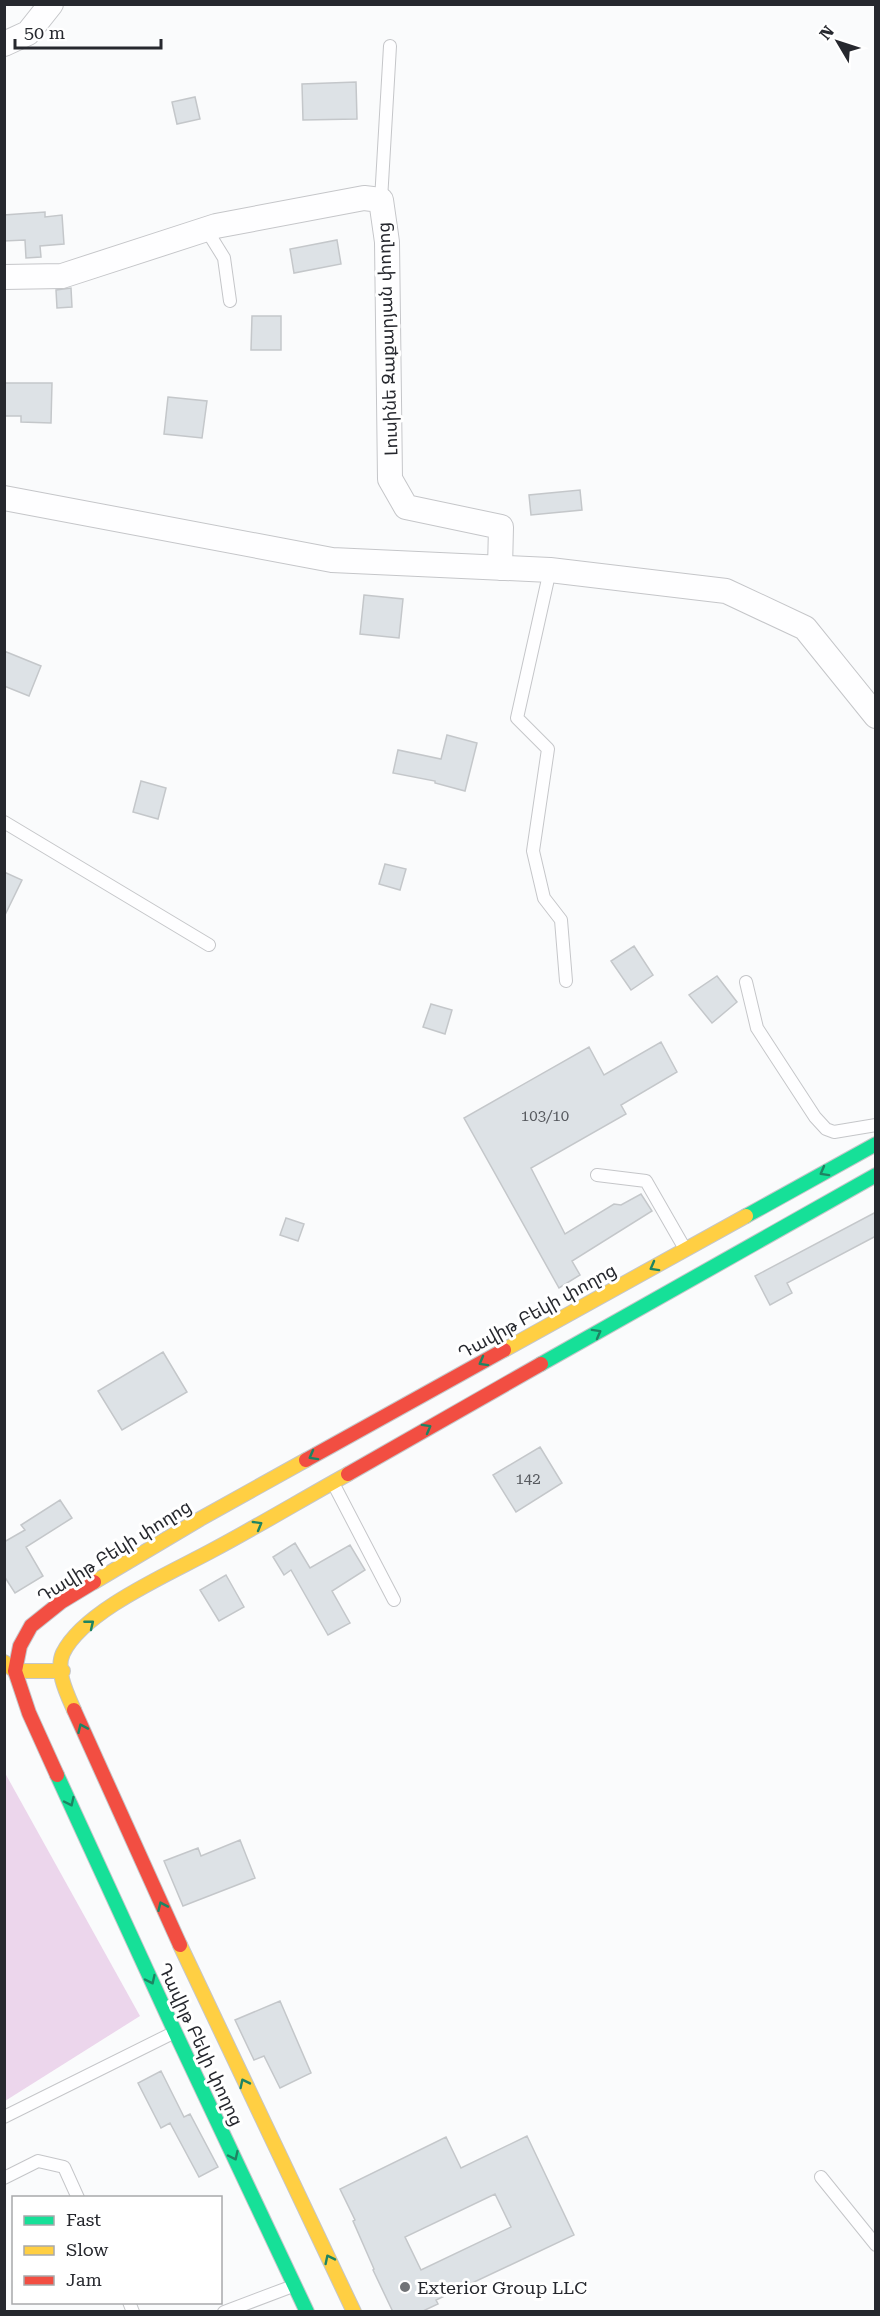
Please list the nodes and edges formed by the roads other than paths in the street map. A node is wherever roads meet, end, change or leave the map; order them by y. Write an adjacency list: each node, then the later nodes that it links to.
1 (51, 4): 2 (street)
2 (4, 44)
3 (390, 46): 4 (lane)
4 (381, 200): 5 (street, Լուսինե Զաքարյան փողոց); 9 (street, Լուսինե Զաքարյան փողոց)
5 (206, 229): 6 (street, Լուսինե Զաքարյան փողոց); 7 (lane)
6 (4, 277)
7 (230, 302)
8 (4, 498): 9 (street)
9 (500, 568): 10 (street)
10 (550, 570): 11 (street); 14 (lane)
11 (876, 716)
12 (4, 822): 13 (lane)
13 (208, 945)
14 (566, 981)
15 (746, 982): 16 (lane)
16 (876, 1125)
17 (876, 1144): 20 (main road, Դավիթ Բեկի փողոց, one-way to 20)
18 (597, 1175): 20 (lane)
19 (876, 1175): 21 (main road, Դավիթ Բեկի փողոց)
20 (685, 1250): 21 (main road); 24 (main road, Դավիթ Բեկի փողոց, one-way to 24)
21 (699, 1276): 22 (main road, Դավիթ Բեկի փողոց, one-way to 21)
22 (333, 1482): 23 (lane); 25 (main road, Դավիթ Բեկի փողոց, one-way to 22)
23 (394, 1600)
24 (10, 1667): 25 (main road); 26 (main road, Դավիթ Բեկի փողոց, one-way to 26)
25 (63, 1671): 35 (main road, Դավիթ Բեկի փողոց, one-way to 25)
26 (175, 2032): 27 (lane); 32 (main road, Դավիթ Բեկի փողոց, one-way to 32)
27 (4, 2117)
28 (821, 2176): 31 (lane)
29 (4, 2178): 30 (lane)
30 (77, 2196)
31 (876, 2245)
32 (294, 2286): 33 (lane); 34 (main road, Դավիթ Բեկի փողոց)
33 (224, 2312)
34 (307, 2312)
35 (354, 2312)

